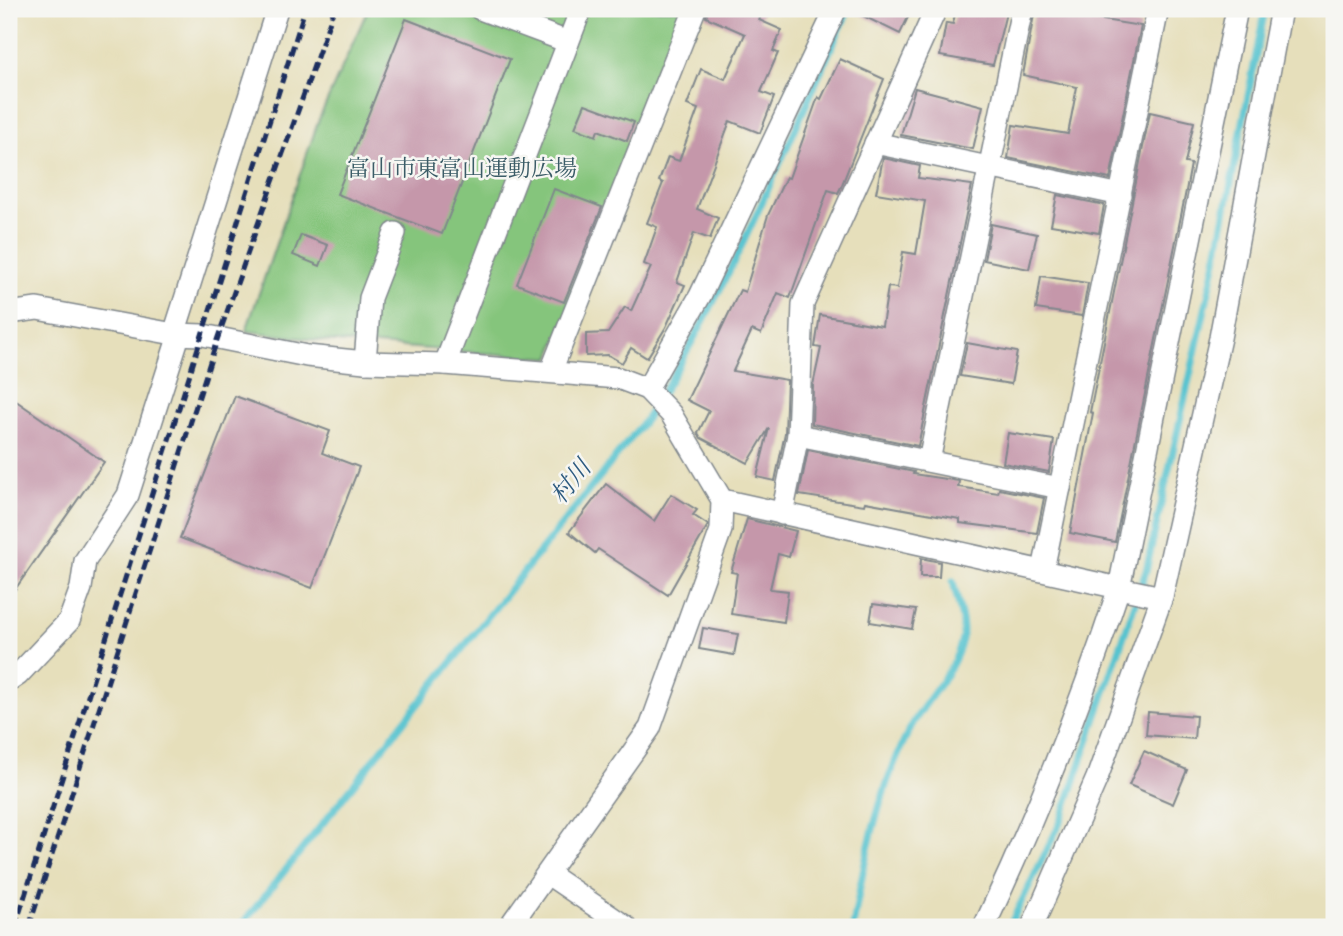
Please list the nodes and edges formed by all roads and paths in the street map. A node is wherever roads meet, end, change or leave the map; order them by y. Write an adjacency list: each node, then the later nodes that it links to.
1 (277, 9): 17 (street)
2 (480, 9): 11 (street)
3 (581, 9): 11 (street)
4 (695, 9): 20 (street)
5 (835, 9): 21 (street)
6 (936, 9): 12 (street)
7 (1022, 9): 13 (street)
8 (1158, 9): 14 (street)
9 (1237, 9): 28 (street)
10 (1281, 9): 29 (street)
11 (568, 42): 19 (street)
12 (875, 143): 13 (street); 22 (street)
13 (989, 167): 14 (street); 23 (street)
14 (1121, 195): 24 (street)
15 (395, 233): 18 (street)
16 (9, 313): 17 (street)
17 (177, 335): 18 (street); 30 (street)
18 (365, 362): 19 (street)
19 (445, 364): 20 (street)
20 (551, 371): 21 (street)
21 (648, 389): 25 (street)
22 (798, 435): 23 (street); 26 (street)
23 (929, 461): 24 (street)
24 (1060, 488): 27 (street)
25 (722, 500): 26 (street); 31 (street)
26 (782, 514): 27 (street)
27 (1043, 570): 28 (street)
28 (1119, 588): 29 (street); 34 (street)
29 (1161, 597): 35 (street)
30 (9, 681)
31 (548, 874): 32 (street); 33 (street)
32 (509, 927)
33 (626, 927)
34 (984, 927)
35 (1032, 927)

